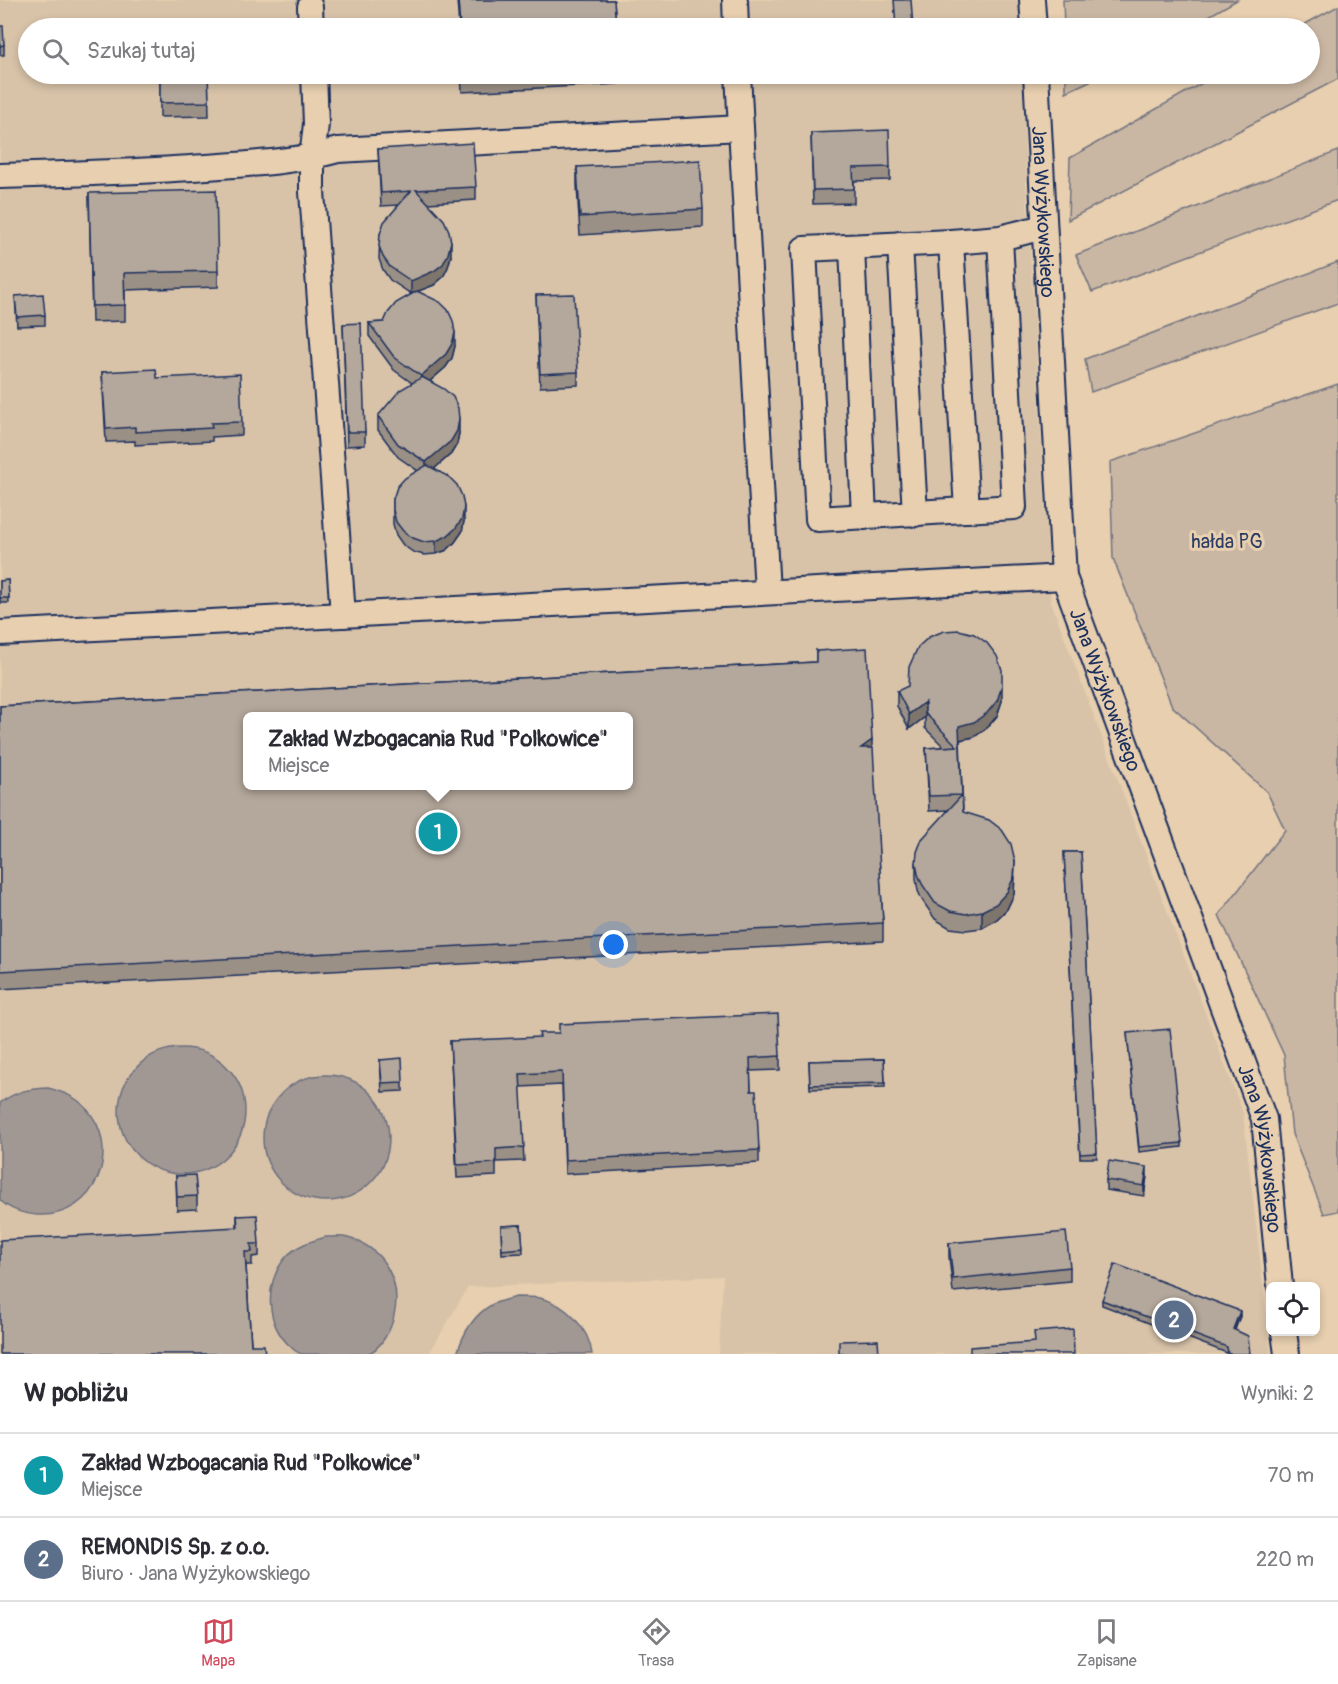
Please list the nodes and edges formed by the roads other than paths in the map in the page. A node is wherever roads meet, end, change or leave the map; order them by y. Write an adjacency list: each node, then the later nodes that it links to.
1 (735, 0): 3 (street)
2 (1032, 0): 4 (street)
3 (736, 18)
4 (1033, 18)
5 (314, 84): 9 (street)
6 (739, 84): 8 (street)
7 (1037, 84): 11 (street, Jana Wyżykowskiego)
8 (741, 128): 9 (street); 20 (street)
9 (312, 158): 10 (street); 21 (street)
10 (0, 176)
11 (1044, 227): 12 (street); 19 (street, Jana Wyżykowskiego)
12 (1000, 238): 13 (street); 16 (street)
13 (951, 242): 14 (street); 16 (street)
14 (900, 244): 15 (street); 17 (street)
15 (852, 247): 18 (street); 18 (street)
16 (967, 510): 17 (street)
17 (915, 514): 18 (street)
18 (864, 517)
19 (1064, 577): 20 (street); 23 (street, Jana Wyżykowskiego)
20 (767, 592): 21 (street)
21 (343, 615): 22 (street)
22 (0, 633)
23 (1280, 1282)
24 (1285, 1336): 25 (street)
25 (1287, 1354)

